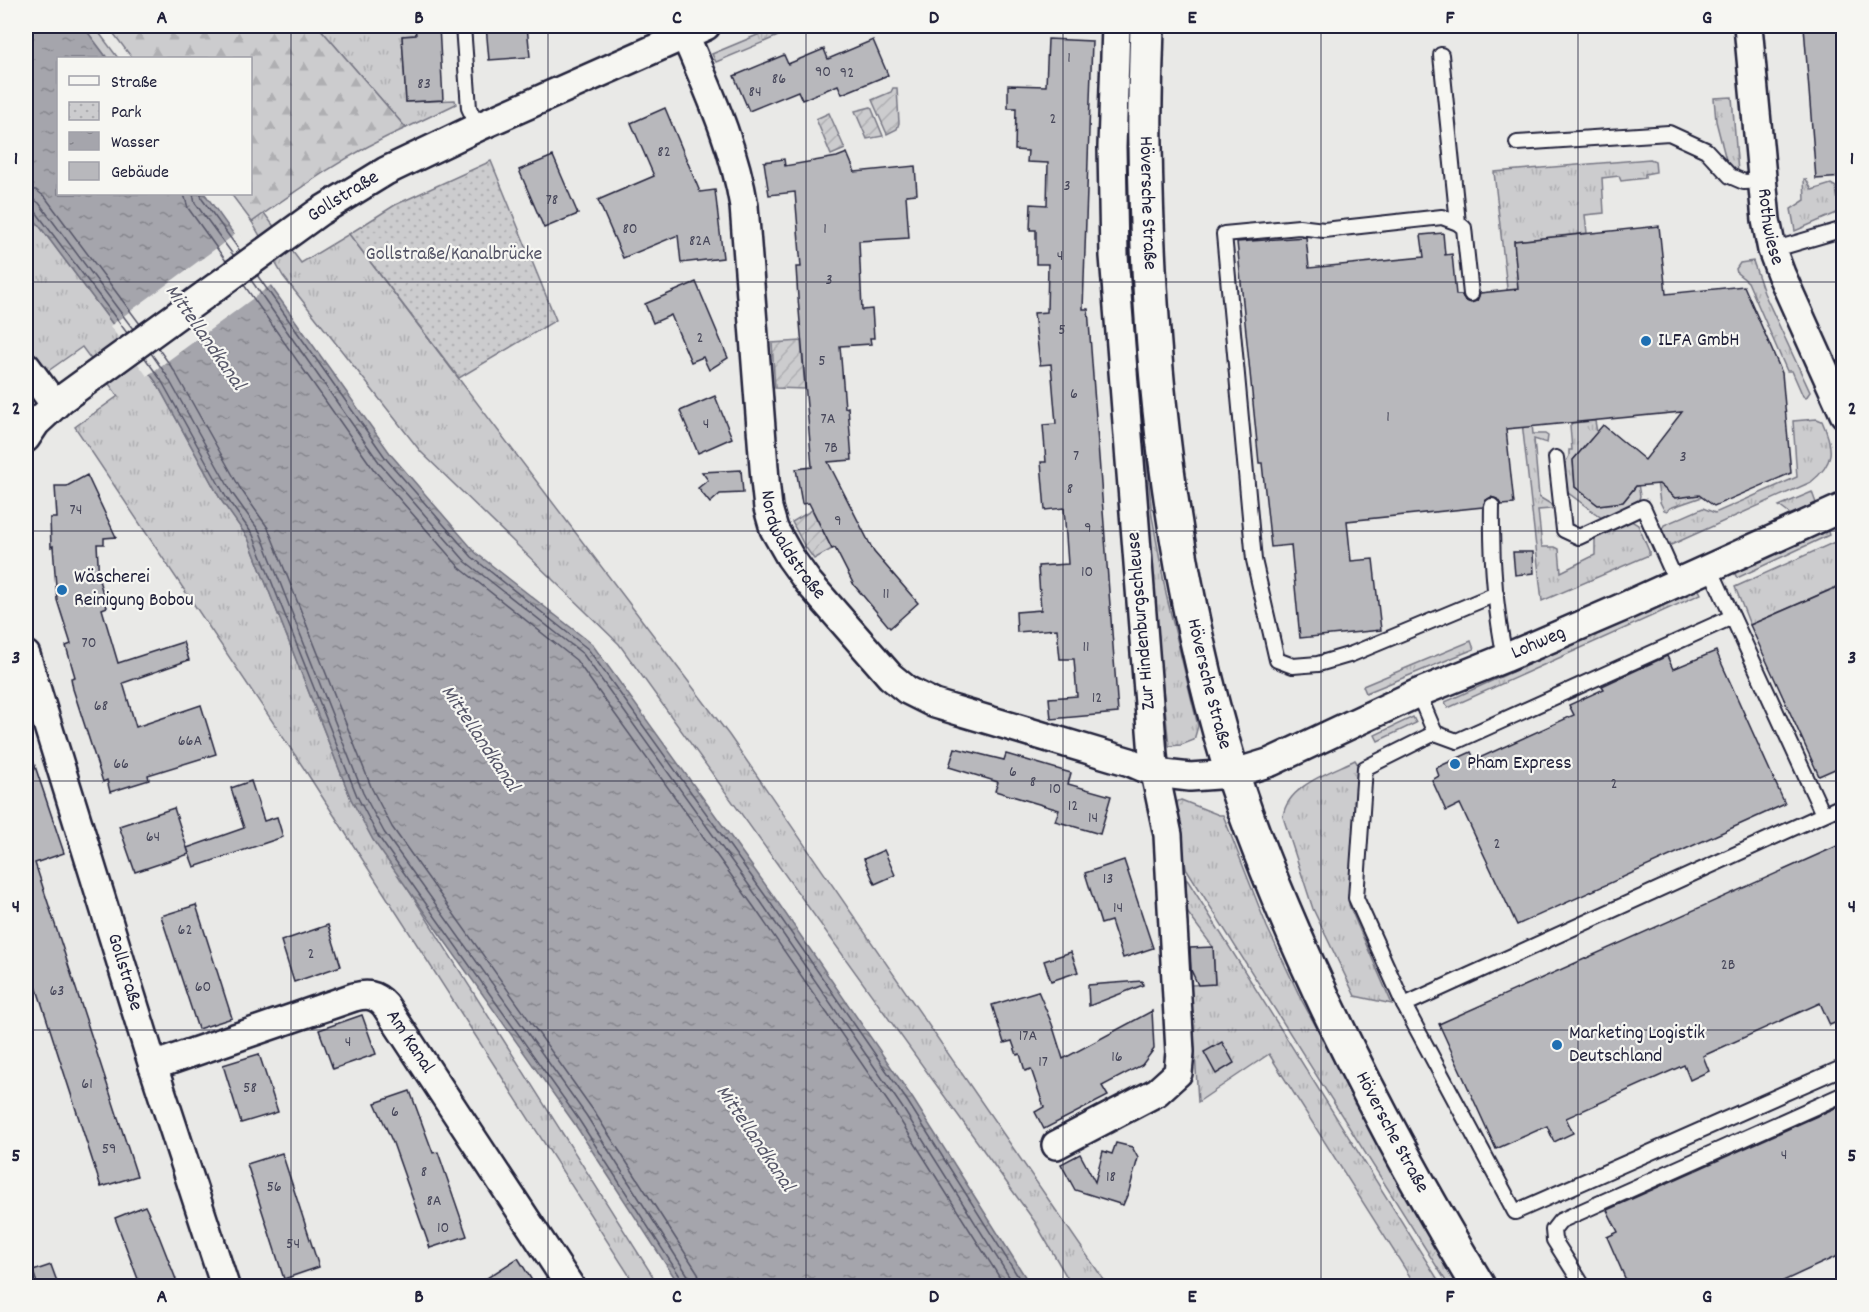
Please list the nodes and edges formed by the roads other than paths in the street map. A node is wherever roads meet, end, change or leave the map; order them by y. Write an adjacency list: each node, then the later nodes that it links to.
1 (463, 26): 7 (lane)
2 (1116, 26): 29 (street, Zur Hindenburgschleuse)
3 (1147, 26): 30 (main road, Höversche Straße)
4 (1748, 26): 9 (street, Rothwiese)
5 (696, 30): 7 (street, Gollstraße); 29 (street, Nordwaldstraße)
6 (1441, 55): 10 (lane)
7 (478, 127): 15 (street, Gollstraße)
8 (1517, 143): 9 (lane)
9 (1762, 181): 12 (street, Rothwiese)
10 (1458, 223): 13 (lane); 23 (lane)
11 (1844, 229): 12 (lane)
12 (1772, 250): 16 (street, Rothwiese)
13 (1471, 294)
14 (26, 366): 15 (street)
15 (55, 405): 17 (street, Gollstraße)
16 (1842, 407)
17 (26, 438)
18 (1556, 458): 22 (lane)
19 (1492, 506): 23 (lane)
20 (1844, 507): 21 (street, Lohweg)
21 (1710, 568): 22 (street, Lohweg); 24 (lane)
22 (1677, 583): 26 (street, Lohweg)
23 (1496, 594): 26 (lane)
24 (1732, 616): 28 (lane); 32 (lane)
25 (26, 655): 34 (street, Gollstraße)
26 (1505, 658): 27 (street, Lohweg)
27 (1418, 693): 28 (lane); 30 (street, Lohweg)
28 (1435, 734): 33 (lane)
29 (1155, 773): 30 (street, Nordwaldstraße); 37 (street, Zur Hindenburgschleuse)
30 (1232, 774): 40 (main road, Höversche Straße)
31 (1844, 805): 32 (lane)
32 (1823, 814): 33 (lane)
33 (1404, 1005): 35 (lane)
34 (153, 1066): 38 (street, Gollstraße); 39 (street, Am Kanal)
35 (1844, 1067)
36 (1844, 1094): 41 (lane)
37 (1056, 1145)
38 (225, 1287)
39 (570, 1287)
40 (1478, 1287)
41 (1583, 1287)

